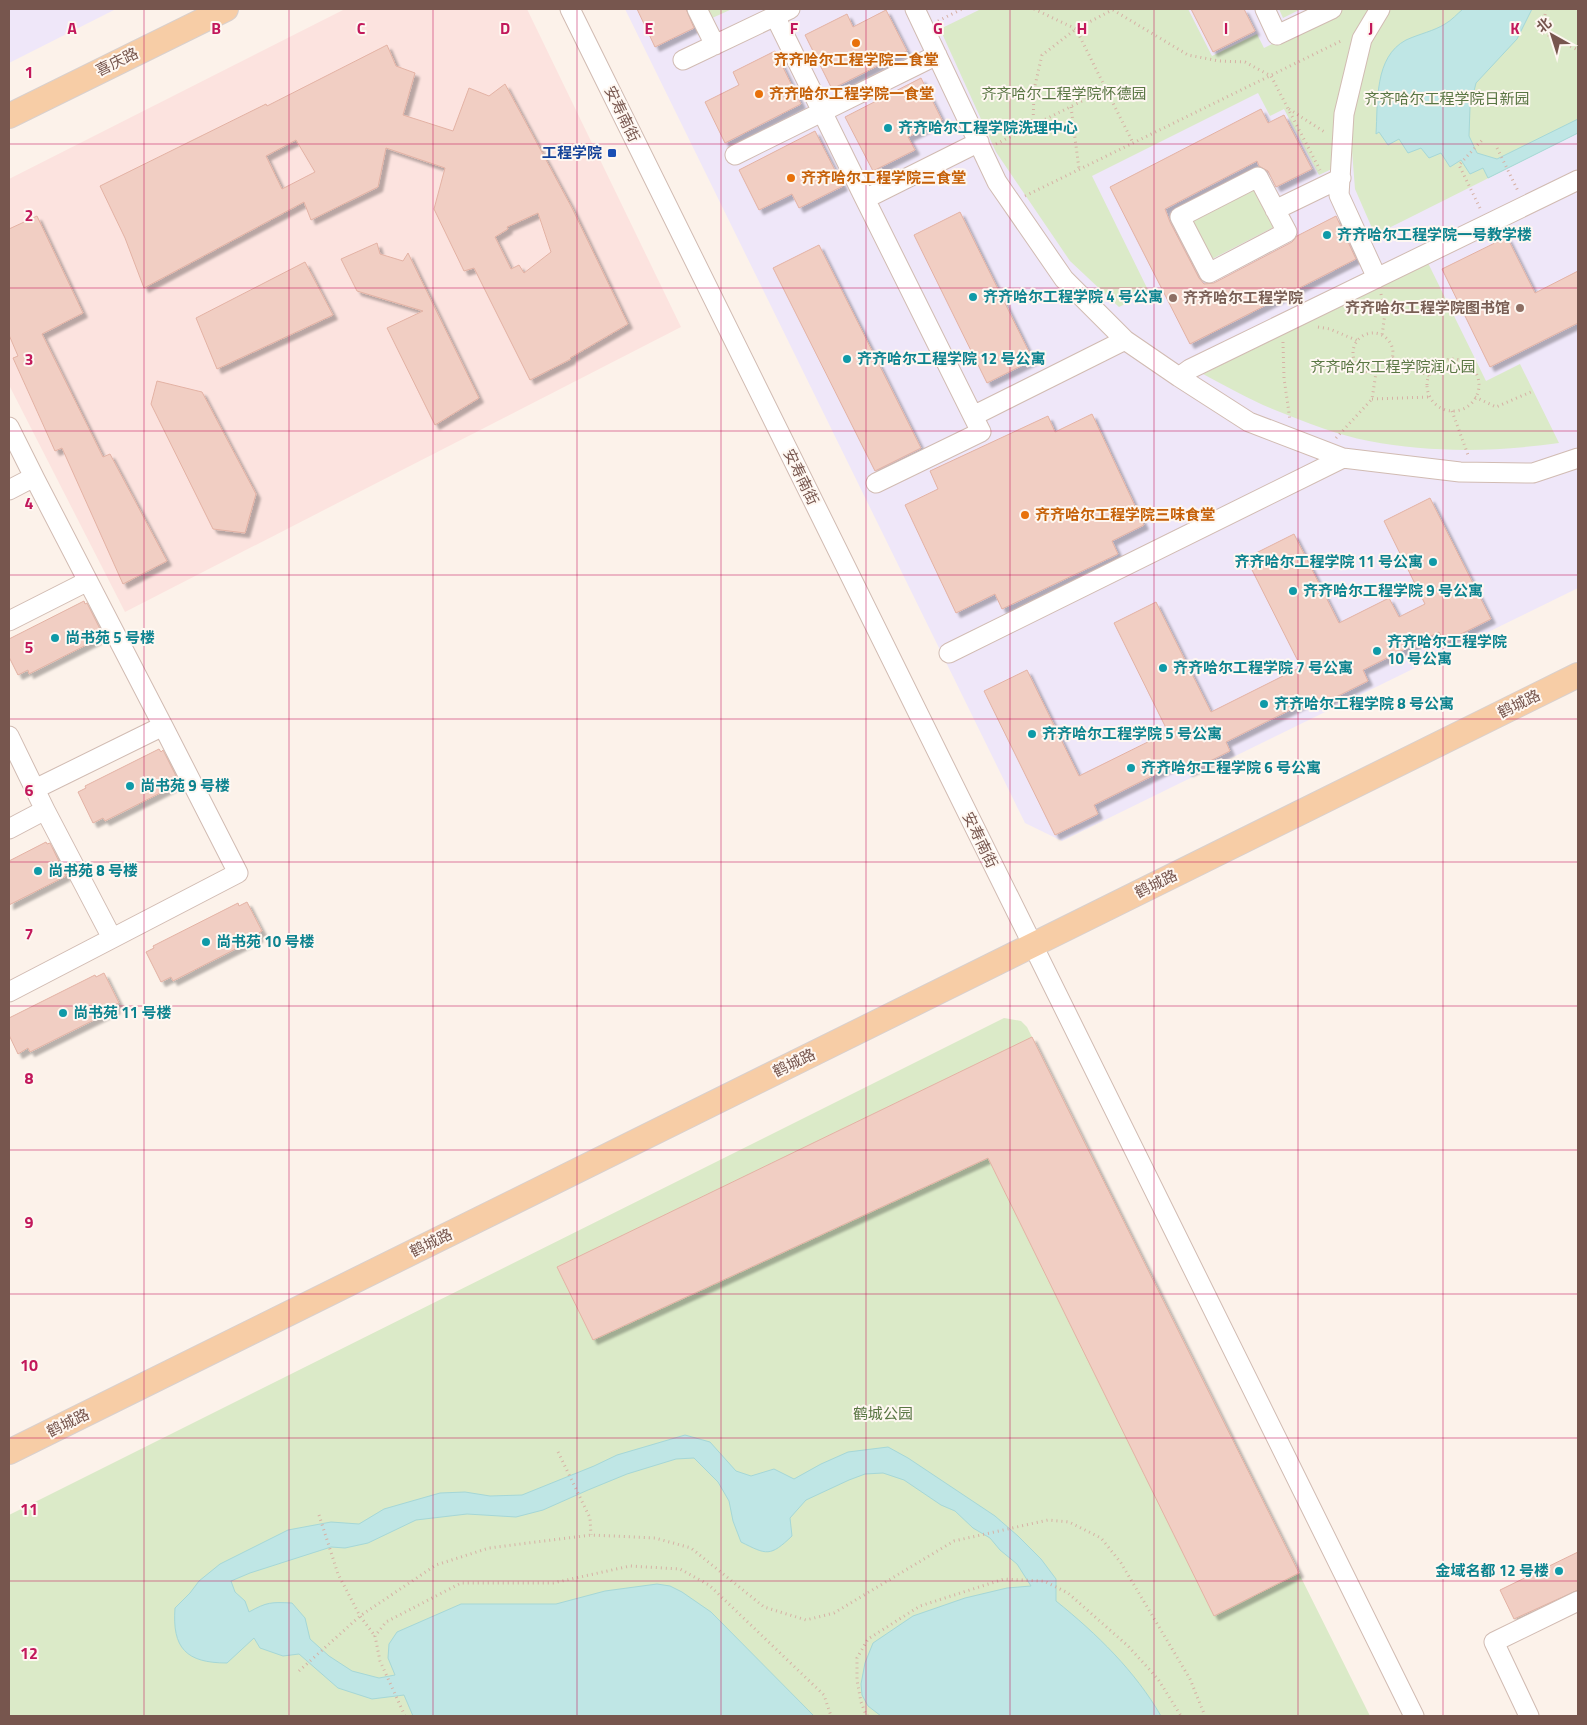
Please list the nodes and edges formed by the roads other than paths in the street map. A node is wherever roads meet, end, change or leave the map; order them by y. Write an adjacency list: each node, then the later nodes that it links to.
1 (226, 9): 13 (main road, 喜庆路)
2 (570, 9): 40 (street, 安寿南街)
3 (697, 9): 9 (street)
4 (915, 9): 10 (street)
5 (1264, 9): 6 (street)
6 (1332, 9)
7 (1380, 9): 17 (street)
8 (782, 12): 9 (street); 12 (street)
9 (715, 45): 11 (street)
10 (937, 55): 12 (street); 14 (street)
11 (683, 60)
12 (822, 111): 15 (street); 18 (street)
13 (9, 116)
14 (980, 146): 18 (street); 21 (street)
15 (735, 155)
16 (1578, 180): 20 (street)
17 (1334, 181): 19 (street); 20 (street)
18 (866, 198): 23 (street)
19 (1275, 210): 19 (street)
20 (1377, 278): 22 (street)
21 (1125, 340): 22 (street); 23 (street)
22 (1179, 377): 25 (street)
23 (973, 416): 28 (street)
24 (9, 427): 27 (street)
25 (1344, 458): 26 (street); 32 (street)
26 (1578, 458)
27 (34, 477): 29 (street); 30 (street)
28 (876, 483)
29 (9, 490)
30 (88, 581): 31 (street); 34 (street)
31 (9, 621)
32 (949, 653)
33 (1578, 675): 40 (main road, 鹤城路)
34 (163, 726): 36 (street); 39 (street)
35 (9, 736): 36 (street)
36 (35, 789): 37 (street)
37 (46, 810): 38 (street); 39 (street)
38 (9, 828)
39 (112, 938): 41 (street)
40 (1032, 945): 42 (main road, 鹤城路); 44 (street, 安寿南街)
41 (9, 992)
42 (9, 1452)
43 (1578, 1600): 45 (street)
44 (1414, 1716)
45 (1529, 1716)

